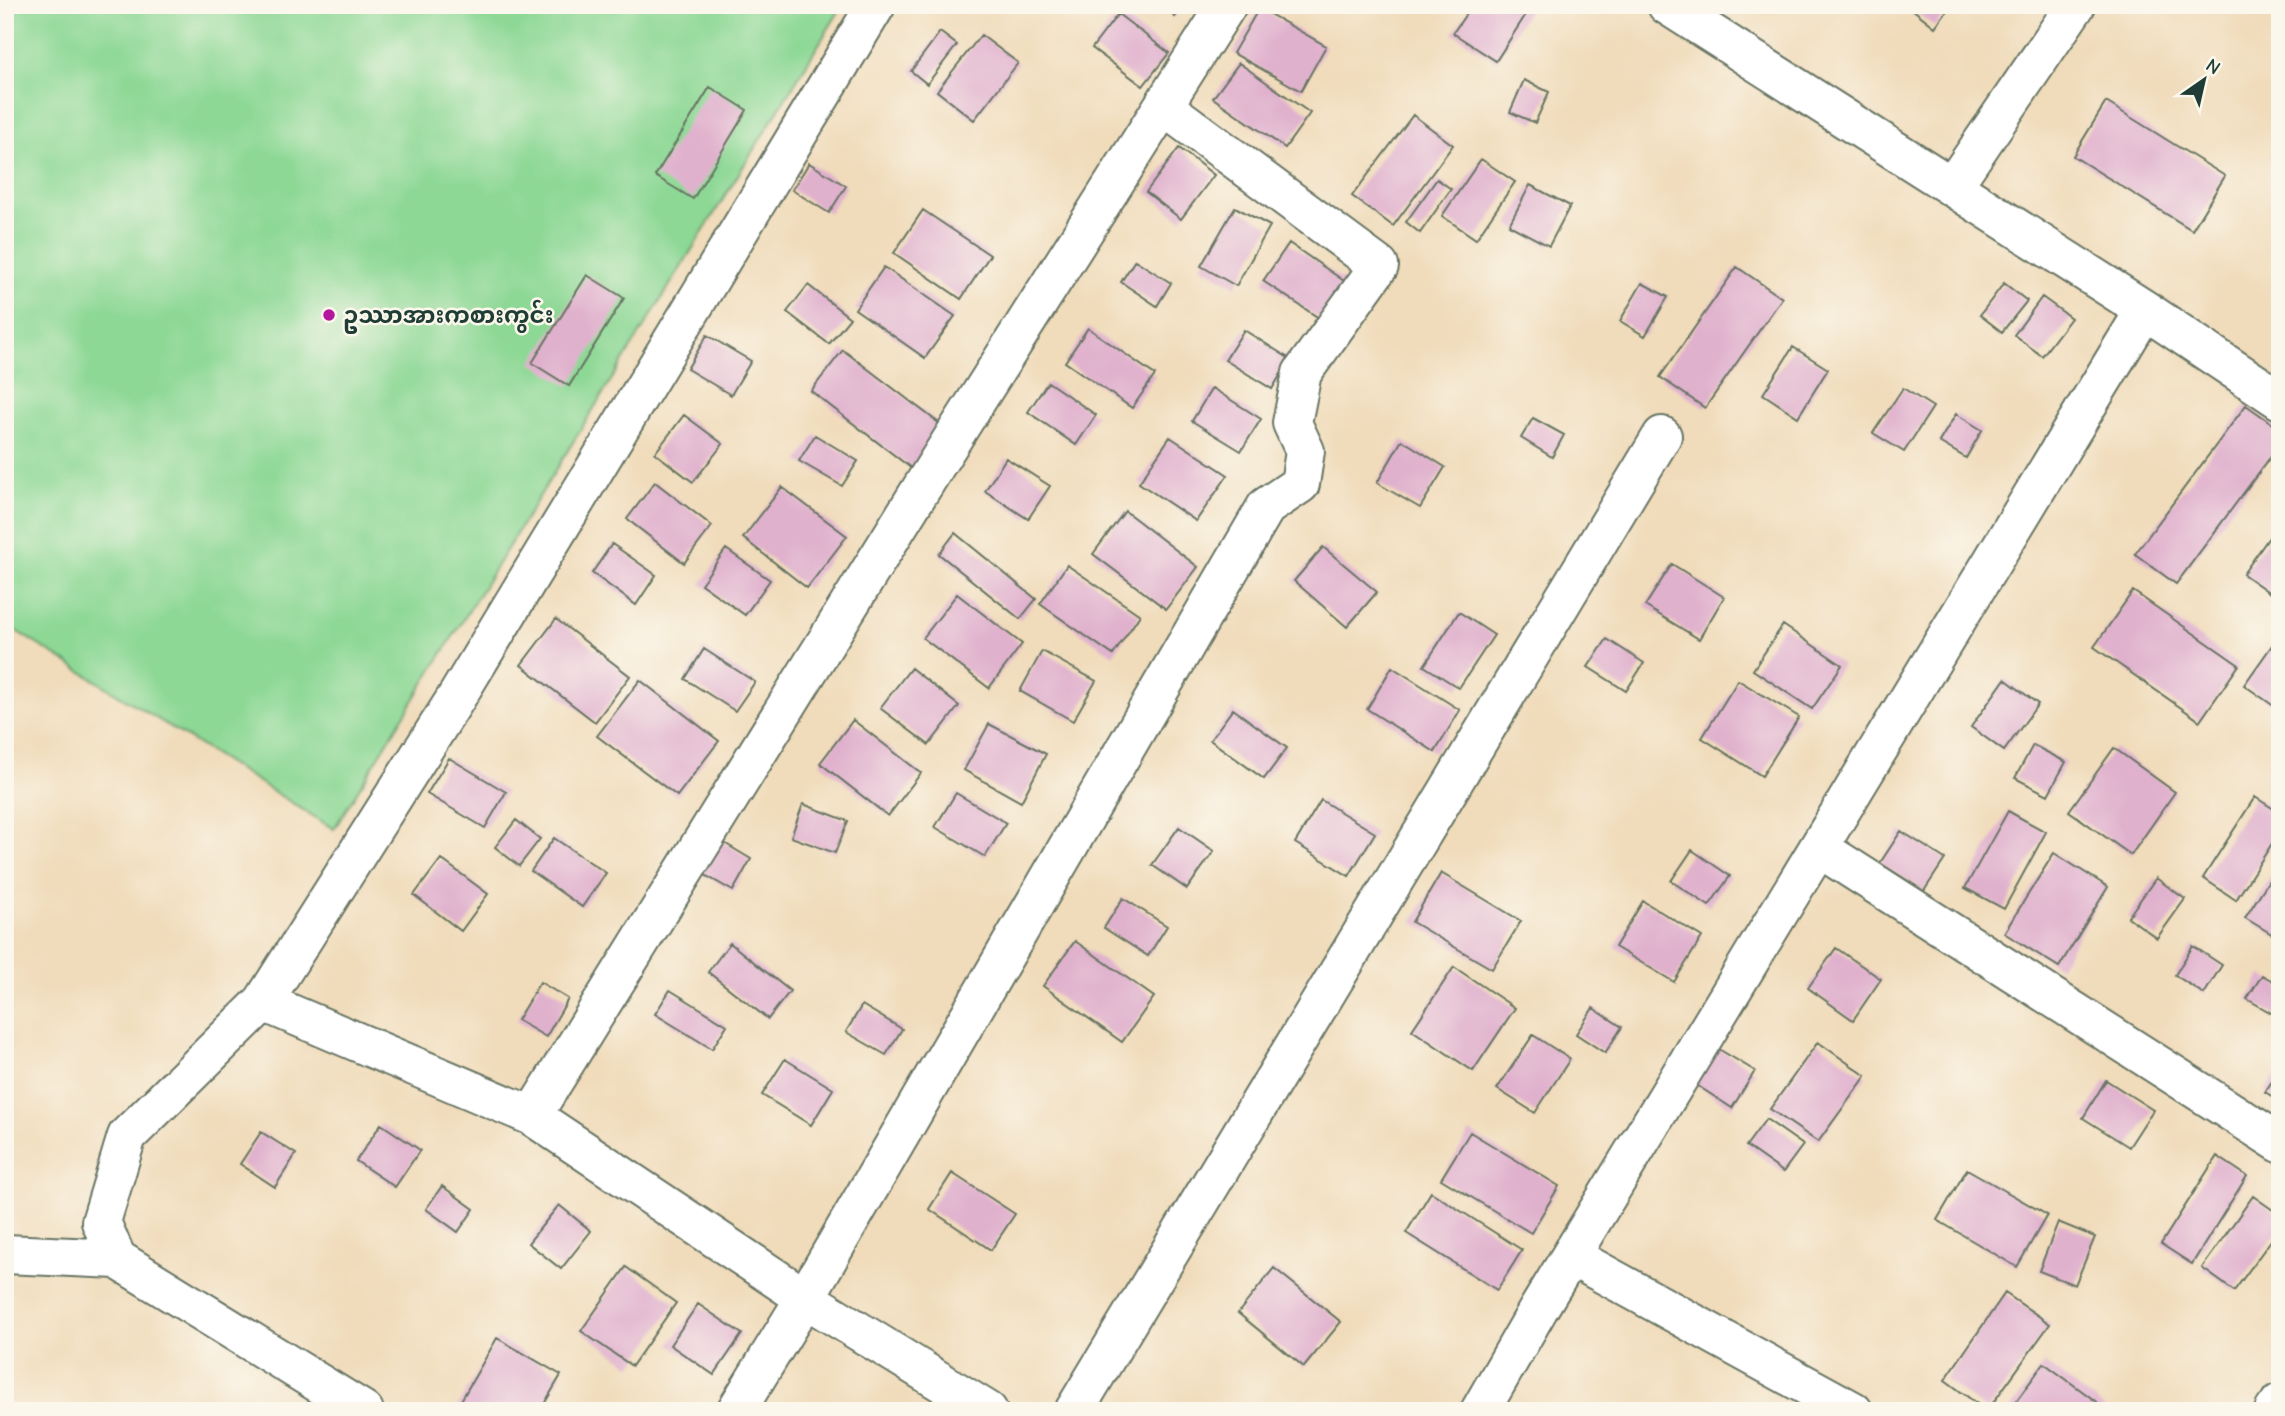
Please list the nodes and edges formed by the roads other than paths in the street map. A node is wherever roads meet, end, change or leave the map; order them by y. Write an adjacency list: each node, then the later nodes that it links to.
1 (876, 5): 11 (street)
2 (1227, 5): 5 (street)
3 (1667, 5): 6 (street)
4 (2076, 5): 6 (street)
5 (1163, 106): 12 (street); 17 (street)
6 (1952, 187): 7 (street)
7 (2145, 310): 8 (street); 10 (street)
8 (2280, 400)
9 (1662, 436): 22 (street)
10 (1819, 848): 13 (street); 15 (street)
11 (263, 1002): 12 (street); 16 (street)
12 (531, 1116): 17 (street)
13 (2280, 1143)
14 (5, 1254): 16 (street)
15 (1571, 1256): 23 (street); 24 (street)
16 (117, 1259): 19 (street)
17 (804, 1298): 20 (street); 21 (street)
18 (2280, 1403): 25 (street)
19 (365, 1411)
20 (736, 1411)
21 (988, 1411)
22 (1074, 1411)
23 (1480, 1411)
24 (1853, 1411)
25 (2274, 1411)

